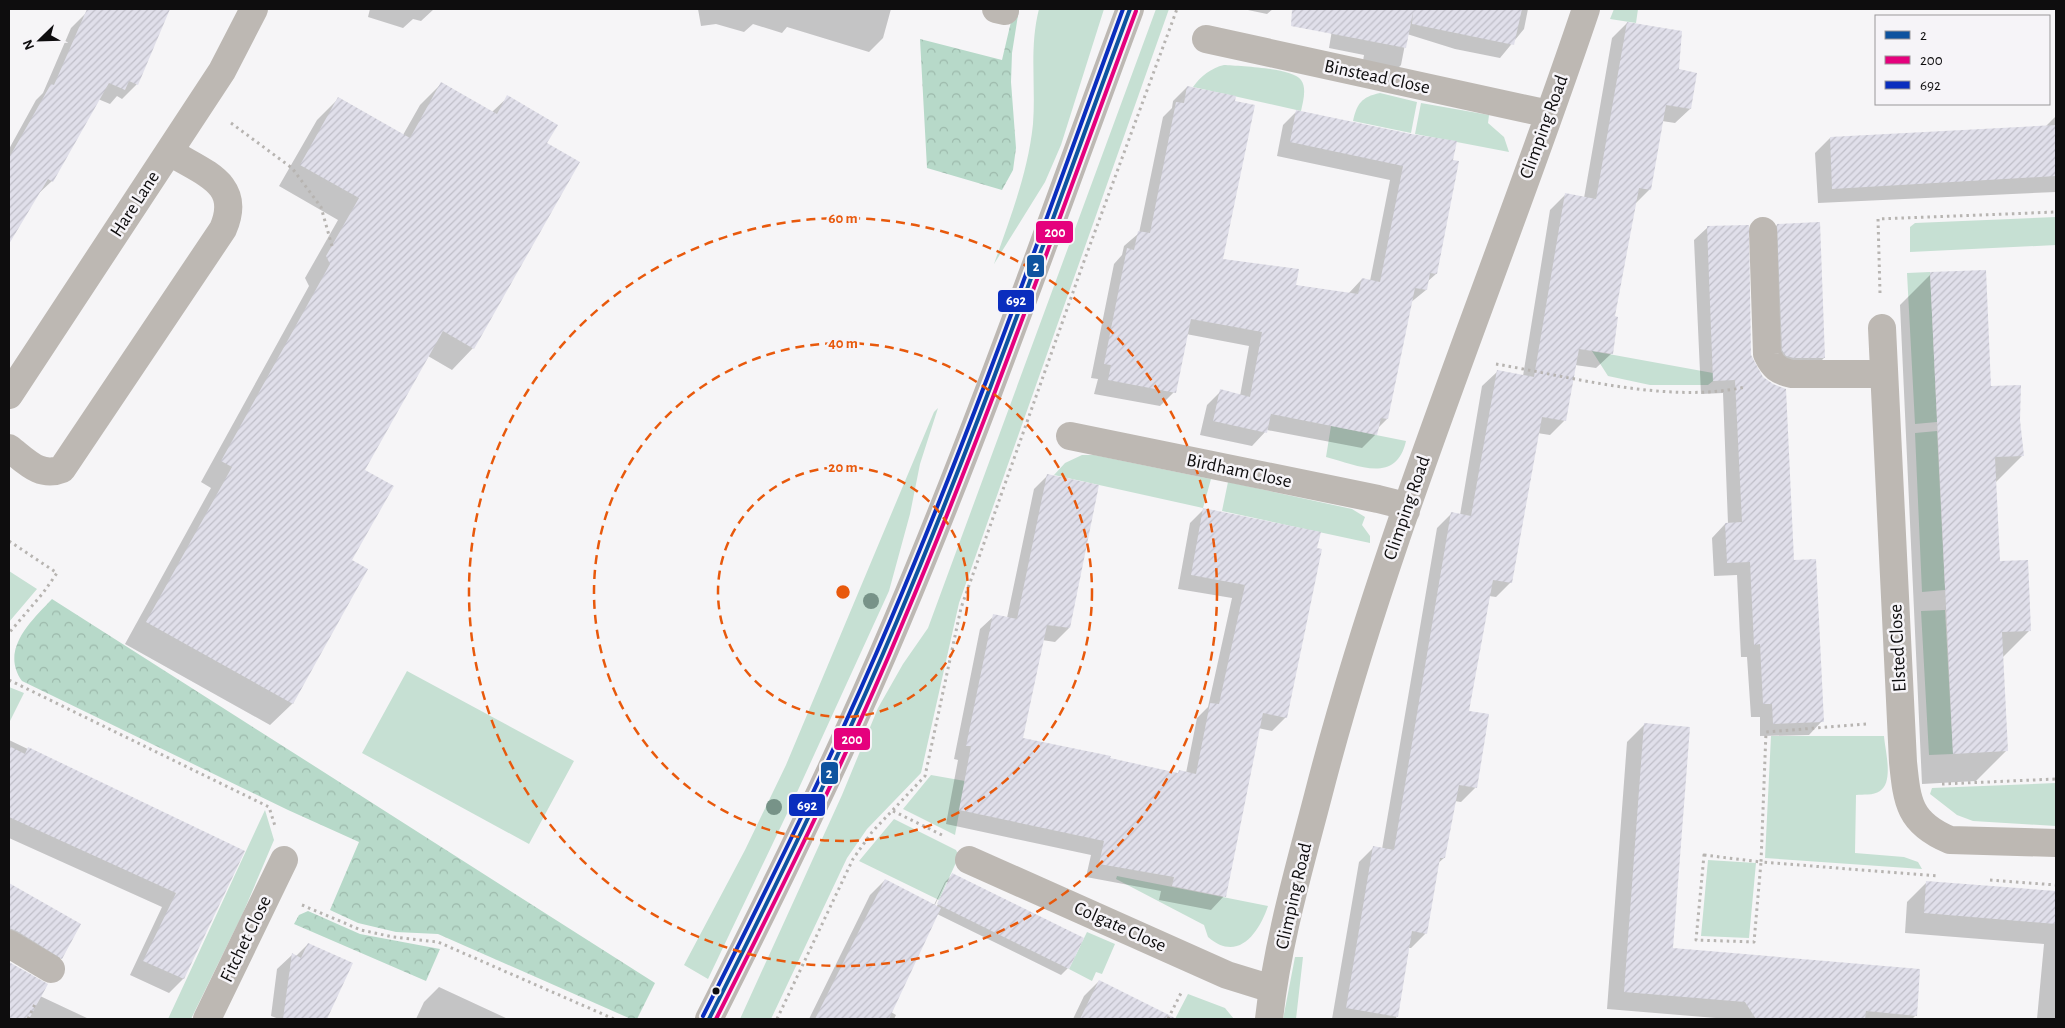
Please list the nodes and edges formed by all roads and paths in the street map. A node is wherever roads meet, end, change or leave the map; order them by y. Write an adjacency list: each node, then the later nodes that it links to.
1 (254, 9): 6 (street, Hare Lane)
2 (1130, 9): 37 (street)
3 (1177, 9): 25 (path)
4 (1586, 9): 7 (street, Climping Road)
5 (1206, 39): 7 (street, Binstead Close)
6 (201, 103): 8 (street, Hare Lane); 11 (path)
7 (1549, 114): 13 (street, Climping Road)
8 (170, 152): 16 (street, Hare Lane); 18 (street)
9 (2056, 212): 12 (path)
10 (1764, 231): 14 (street)
11 (332, 246)
12 (1882, 328): 15 (street, Elsted Close)
13 (1461, 357): 14 (path); 19 (street, Climping Road)
14 (1780, 372): 15 (street)
15 (1884, 374): 22 (street, Elsted Close)
16 (9, 394)
17 (1070, 436): 19 (street, Birdham Close)
18 (9, 448)
19 (1406, 511): 35 (street, Climping Road)
20 (9, 541): 21 (path)
21 (9, 633)
22 (1901, 722): 24 (street, Elsted Close); 29 (path)
23 (2056, 779): 24 (path)
24 (1905, 785): 26 (street, Elsted Close)
25 (893, 811): 28 (path); 38 (path)
26 (2056, 843)
27 (284, 860): 36 (street, Fitchet Close)
28 (969, 860): 35 (street, Colgate Close)
29 (1761, 862): 29 (path); 30 (path)
30 (1948, 876)
31 (1987, 880): 32 (path)
32 (2056, 885)
33 (9, 944): 34 (street)
34 (51, 969)
35 (1272, 989): 39 (street, Climping Road)
36 (207, 1019)
37 (709, 1019)
38 (777, 1019)
39 (1269, 1019)

